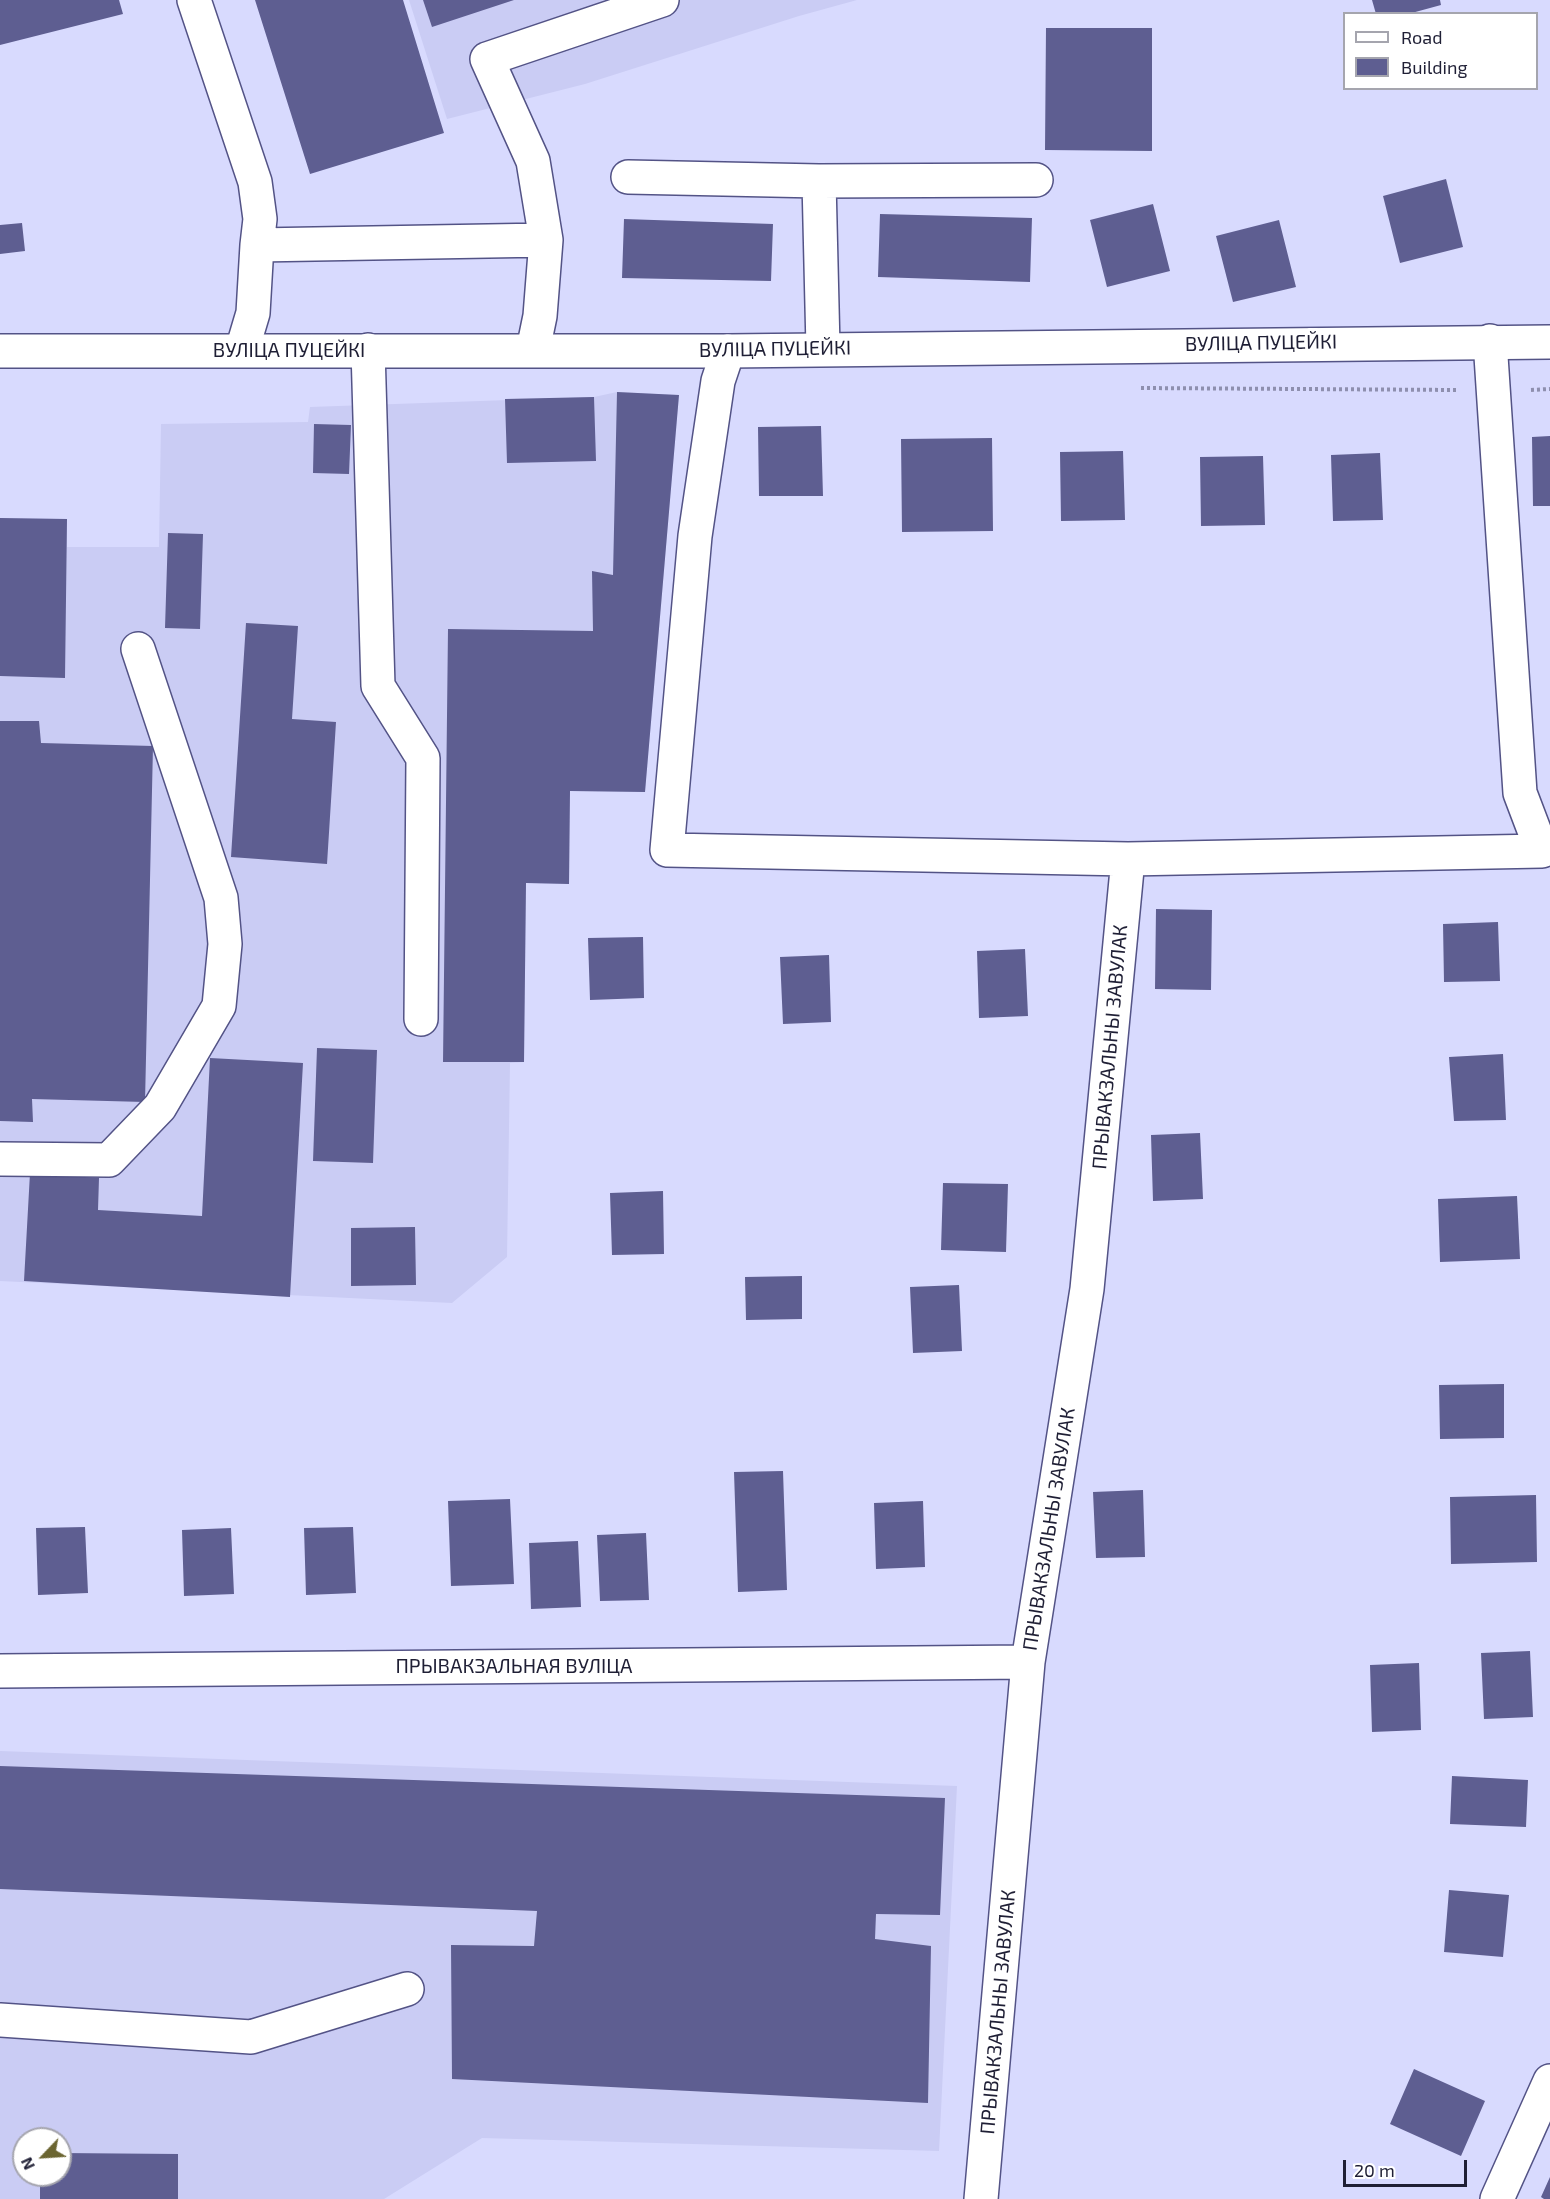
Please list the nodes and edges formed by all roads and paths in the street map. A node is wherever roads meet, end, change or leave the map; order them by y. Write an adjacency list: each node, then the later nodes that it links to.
1 (194, 0): 7 (street)
2 (662, 0): 6 (street)
3 (628, 177): 5 (street)
4 (1036, 180): 5 (street)
5 (819, 181): 10 (street)
6 (546, 240): 7 (street); 13 (street)
7 (257, 245): 11 (street)
8 (1490, 341): 9 (street, ВУЛІЦА ПУЦЕЙКІ); 10 (street, ВУЛІЦА ПУЦЕЙКІ); 17 (street)
9 (1550, 342)
10 (823, 348): 15 (street, ВУЛІЦА ПУЦЕЙКІ)
11 (242, 350): 12 (street, ВУЛІЦА ПУЦЕЙКІ); 14 (street, ВУЛІЦА ПУЦЕЙКІ)
12 (368, 350): 13 (street, ВУЛІЦА ПУЦЕЙКІ); 19 (street)
13 (533, 350): 15 (street, ВУЛІЦА ПУЦЕЙКІ)
14 (0, 351)
15 (728, 351): 18 (street)
16 (138, 649): 20 (street)
17 (1547, 858): 18 (street)
18 (1128, 860): 21 (street, ПРЫВАКЗАЛЬНЫ ЗАВУЛАК)
19 (421, 1019)
20 (0, 1159)
21 (1028, 1662): 22 (street, ПРЫВАКЗАЛЬНАЯ ВУЛІЦА); 26 (street, ПРЫВАКЗАЛЬНЫ ЗАВУЛАК)
22 (0, 1671)
23 (407, 1989): 24 (street)
24 (0, 2020)
25 (1550, 2081): 27 (street)
26 (981, 2199)
27 (1497, 2199)

